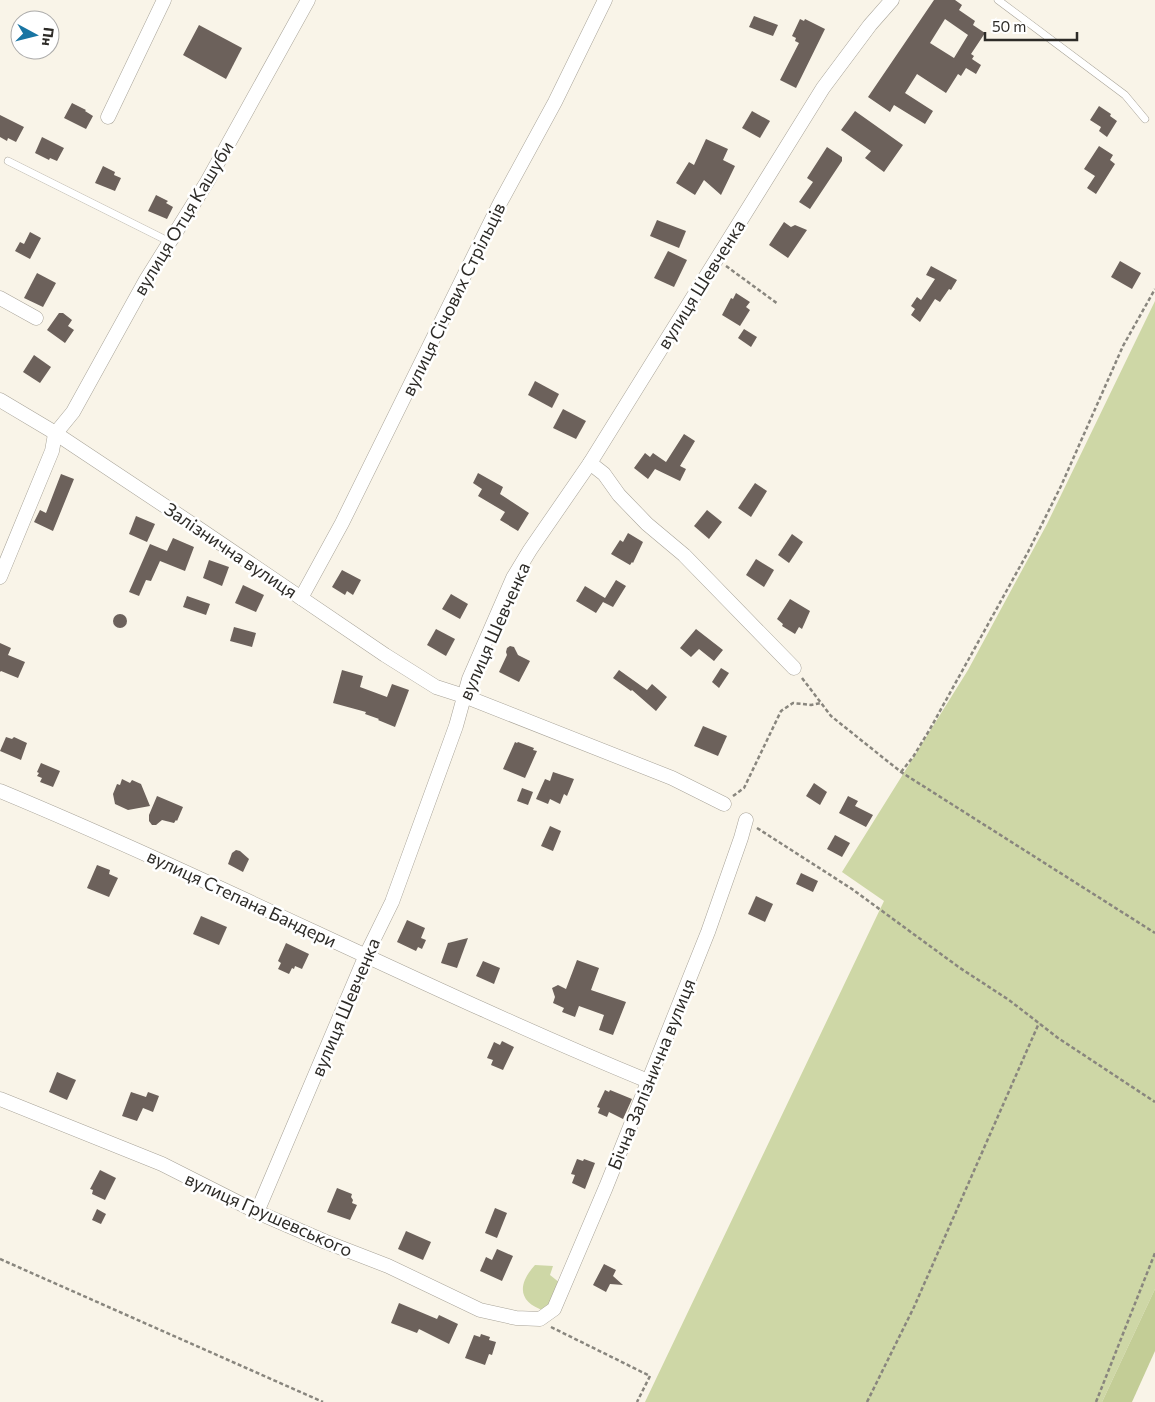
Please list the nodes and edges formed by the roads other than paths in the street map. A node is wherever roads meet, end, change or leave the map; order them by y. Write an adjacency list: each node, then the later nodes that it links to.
1 (164, 0): 6 (street)
2 (308, 0): 9 (street, вулиця Отця Кашуби)
3 (605, 0): 16 (street, вулиця Січових Стрільців)
4 (892, 0): 14 (street, вулиця Шевченка)
5 (998, 0): 7 (lane)
6 (108, 117)
7 (1146, 119)
8 (8, 161): 9 (lane)
9 (170, 242): 13 (street, вулиця Отця Кашуби)
10 (0, 298): 11 (street)
11 (36, 318)
12 (0, 400): 13 (street, Залізнична вулиця)
13 (56, 434): 15 (street); 16 (street, Залізнична вулиця)
14 (590, 463): 17 (street); 18 (street, вулиця Шевченка)
15 (0, 577)
16 (301, 598): 18 (street, Залізнична вулиця)
17 (794, 668)
18 (464, 696): 20 (street, Залізнична вулиця); 22 (street, вулиця Шевченка)
19 (0, 791): 22 (street, вулиця Степана Бандери)
20 (724, 804)
21 (746, 820): 23 (street, Бічна Залізнична вулиця)
22 (366, 955): 23 (street, вулиця Степана Бандери); 25 (street, вулиця Шевченка)
23 (648, 1081): 26 (street, Бічна Залізнична вулиця)
24 (0, 1099): 25 (street, вулиця Грушевського)
25 (257, 1212): 26 (street, вулиця Грушевського)
26 (540, 1319)

